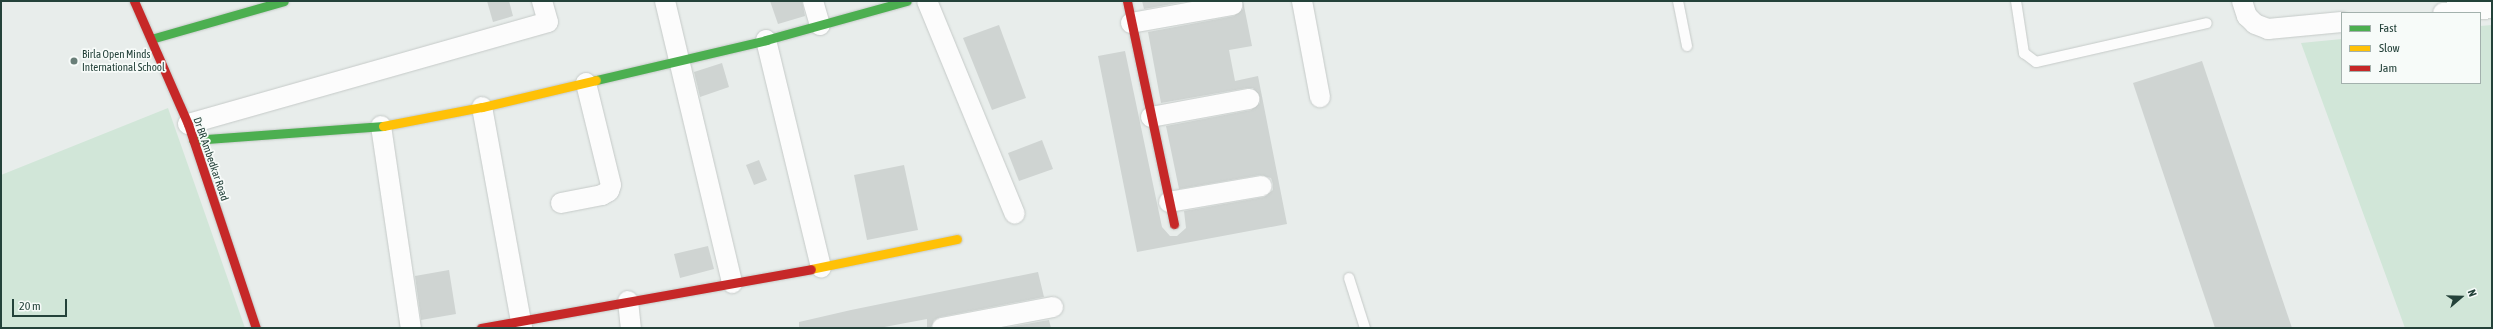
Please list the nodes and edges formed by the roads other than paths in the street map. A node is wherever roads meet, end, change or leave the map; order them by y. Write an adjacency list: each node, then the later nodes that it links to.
1 (134, 1): 20 (street, Dr BR Ambedkar Road)
2 (284, 1): 20 (street)
3 (542, 1): 30 (street)
4 (665, 1): 23 (street)
5 (813, 1): 19 (street)
6 (907, 1): 19 (street)
7 (927, 1): 34 (street)
8 (1127, 1): 17 (street)
9 (1302, 1): 25 (street)
10 (1678, 1): 22 (lane)
11 (2016, 1): 18 (lane)
12 (2242, 1): 16 (street)
13 (1232, 5): 17 (street)
14 (2492, 8): 15 (street)
15 (2453, 12)
16 (2341, 22)
17 (1132, 23): 28 (street)
18 (2207, 23)
19 (820, 25): 21 (street)
20 (151, 39): 30 (street, Dr BR Ambedkar Road)
21 (766, 40): 23 (street); 37 (street)
22 (1687, 46)
23 (681, 60): 24 (street); 39 (street)
24 (586, 83): 27 (street); 33 (street)
25 (1320, 98)
26 (1249, 99): 28 (street)
27 (482, 107): 29 (street); 42 (street)
28 (1151, 117): 32 (street)
29 (381, 126): 30 (street); 44 (street)
30 (190, 132): 43 (street, Dr BR Ambedkar Road)
31 (1262, 186): 32 (street)
32 (1169, 202): 35 (street)
33 (561, 203)
34 (1014, 214)
35 (1174, 224)
36 (957, 239): 37 (street)
37 (821, 267): 39 (street)
38 (1349, 278): 48 (lane)
39 (732, 282): 40 (street)
40 (628, 301): 42 (street); 46 (street)
41 (1053, 307): 47 (street)
42 (522, 324): 45 (street)
43 (256, 328)
44 (411, 328)
45 (480, 328)
46 (631, 328)
47 (942, 328)
48 (1365, 328)

